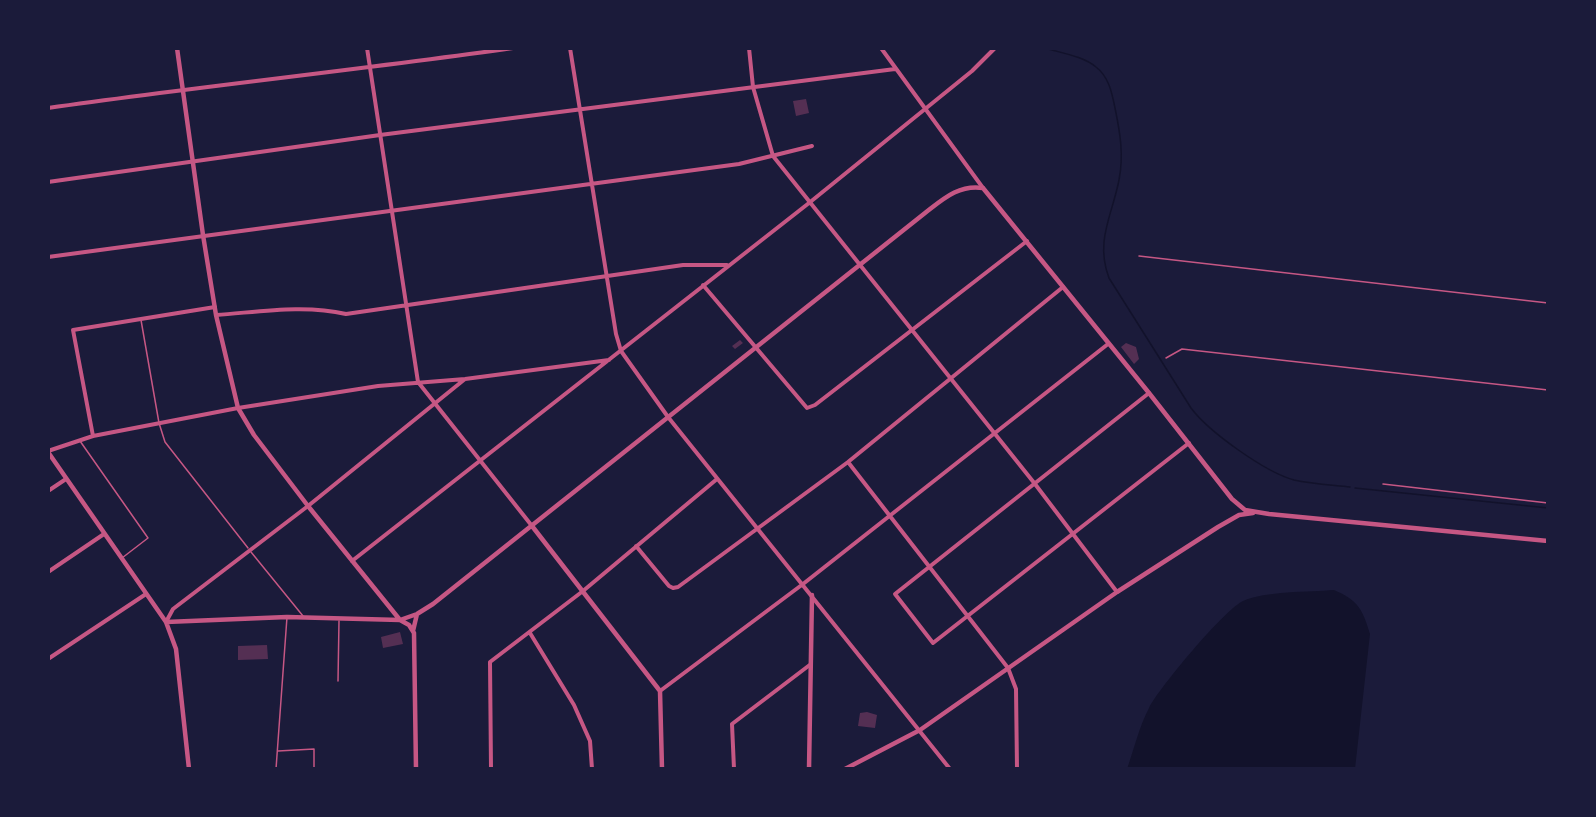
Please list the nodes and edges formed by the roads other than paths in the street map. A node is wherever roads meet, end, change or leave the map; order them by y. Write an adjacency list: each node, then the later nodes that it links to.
1 (177, 48): 11 (street)
2 (367, 48): 8 (street)
3 (513, 48): 8 (street)
4 (570, 48): 14 (street)
5 (749, 48): 10 (street)
6 (881, 48): 9 (street)
7 (995, 48): 13 (street)
8 (370, 69): 11 (street); 15 (street)
9 (895, 69): 10 (street); 13 (street)
10 (753, 87): 14 (street); 17 (street)
11 (183, 89): 12 (street); 18 (street)
12 (48, 108)
13 (925, 108): 21 (street); 22 (street)
14 (579, 110): 15 (street); 20 (street)
15 (380, 135): 18 (street); 23 (street)
16 (812, 147): 17 (street)
17 (773, 156): 20 (street); 22 (street)
18 (193, 162): 19 (street); 24 (street)
19 (48, 182)
20 (592, 184): 23 (street); 30 (street)
21 (983, 188): 25 (street); 29 (street)
22 (809, 203): 28 (street); 29 (street)
23 (392, 212): 24 (street); 34 (street)
24 (203, 235): 27 (street); 35 (street)
25 (1027, 241): 32 (street); 38 (street)
26 (1139, 256): 33 (lane)
27 (48, 257)
28 (727, 265): 30 (street); 31 (street)
29 (859, 266): 38 (street); 40 (street)
30 (607, 276): 34 (street); 41 (street)
31 (703, 285): 40 (street); 41 (street)
32 (1063, 287): 39 (street); 44 (street)
33 (1548, 303)
34 (406, 306): 36 (street); 46 (street)
35 (215, 307): 36 (street); 37 (street)
36 (216, 315): 50 (street)
37 (141, 319): 52 (lane); 54 (street)
38 (910, 330): 40 (street); 44 (street)
39 (1108, 344): 48 (street); 53 (street)
40 (754, 348): 51 (street)
41 (621, 351): 43 (street); 51 (street)
42 (1166, 358): 47 (lane)
43 (610, 360): 45 (street); 58 (street)
44 (950, 378): 53 (street); 59 (street)
45 (465, 379): 46 (street); 49 (street)
46 (418, 382): 49 (street); 50 (street)
47 (1548, 390)
48 (1149, 393): 56 (street); 62 (street)
49 (434, 403): 58 (street); 66 (street)
50 (238, 408): 52 (street); 66 (street)
51 (668, 417): 60 (street); 69 (street)
52 (159, 423): 54 (street); 75 (lane)
53 (994, 433): 62 (street); 68 (street)
54 (93, 436): 55 (street)
55 (80, 441): 57 (street); 76 (lane)
56 (1189, 443): 67 (street); 72 (street)
57 (48, 452): 61 (street)
58 (479, 459): 69 (street); 77 (street)
59 (848, 462): 68 (street); 70 (street)
60 (717, 478): 70 (street); 74 (street)
61 (66, 479): 64 (street); 71 (street)
62 (1035, 484): 72 (street); 78 (street)
63 (1383, 484): 65 (lane)
64 (48, 491)
65 (1548, 503)
66 (308, 506): 75 (street); 77 (street)
67 (1256, 513): 73 (street); 82 (street)
68 (890, 515): 78 (street); 80 (street)
69 (532, 526): 81 (street); 85 (street)
70 (756, 528): 74 (street); 80 (street)
71 (104, 534): 76 (street); 79 (street)
72 (1073, 534): 82 (street); 86 (street)
73 (1548, 541)
74 (636, 546): 81 (street)
75 (250, 551): 88 (lane); 91 (street)
76 (121, 559): 83 (street)
77 (352, 561): 90 (street)
78 (928, 566): 86 (street); 86 (street)
79 (48, 572)
80 (803, 584): 84 (street); 98 (street)
81 (583, 591): 93 (street); 98 (street)
82 (1117, 592): 96 (street)
83 (146, 594): 91 (street); 94 (street)
84 (812, 595): 95 (street); 99 (street)
85 (417, 614): 90 (street); 92 (street)
86 (968, 616): 96 (street)
87 (287, 617): 88 (street); 91 (street); 100 (lane)
88 (303, 617): 89 (street)
89 (339, 617): 90 (street); 97 (lane)
90 (400, 620): 92 (street)
91 (166, 622): 101 (street)
92 (413, 631): 104 (street)
93 (530, 633): 105 (street); 106 (street)
94 (48, 659)
95 (811, 663): 108 (street); 109 (street)
96 (1008, 668): 99 (street); 112 (street)
97 (338, 681)
98 (660, 691): 107 (street)
99 (920, 730): 110 (street); 111 (street)
100 (277, 751): 102 (lane); 103 (lane)
101 (189, 769)
102 (276, 769)
103 (314, 769)
104 (416, 769)
105 (491, 769)
106 (592, 769)
107 (662, 769)
108 (734, 769)
109 (809, 769)
110 (845, 769)
111 (950, 769)
112 (1017, 769)

